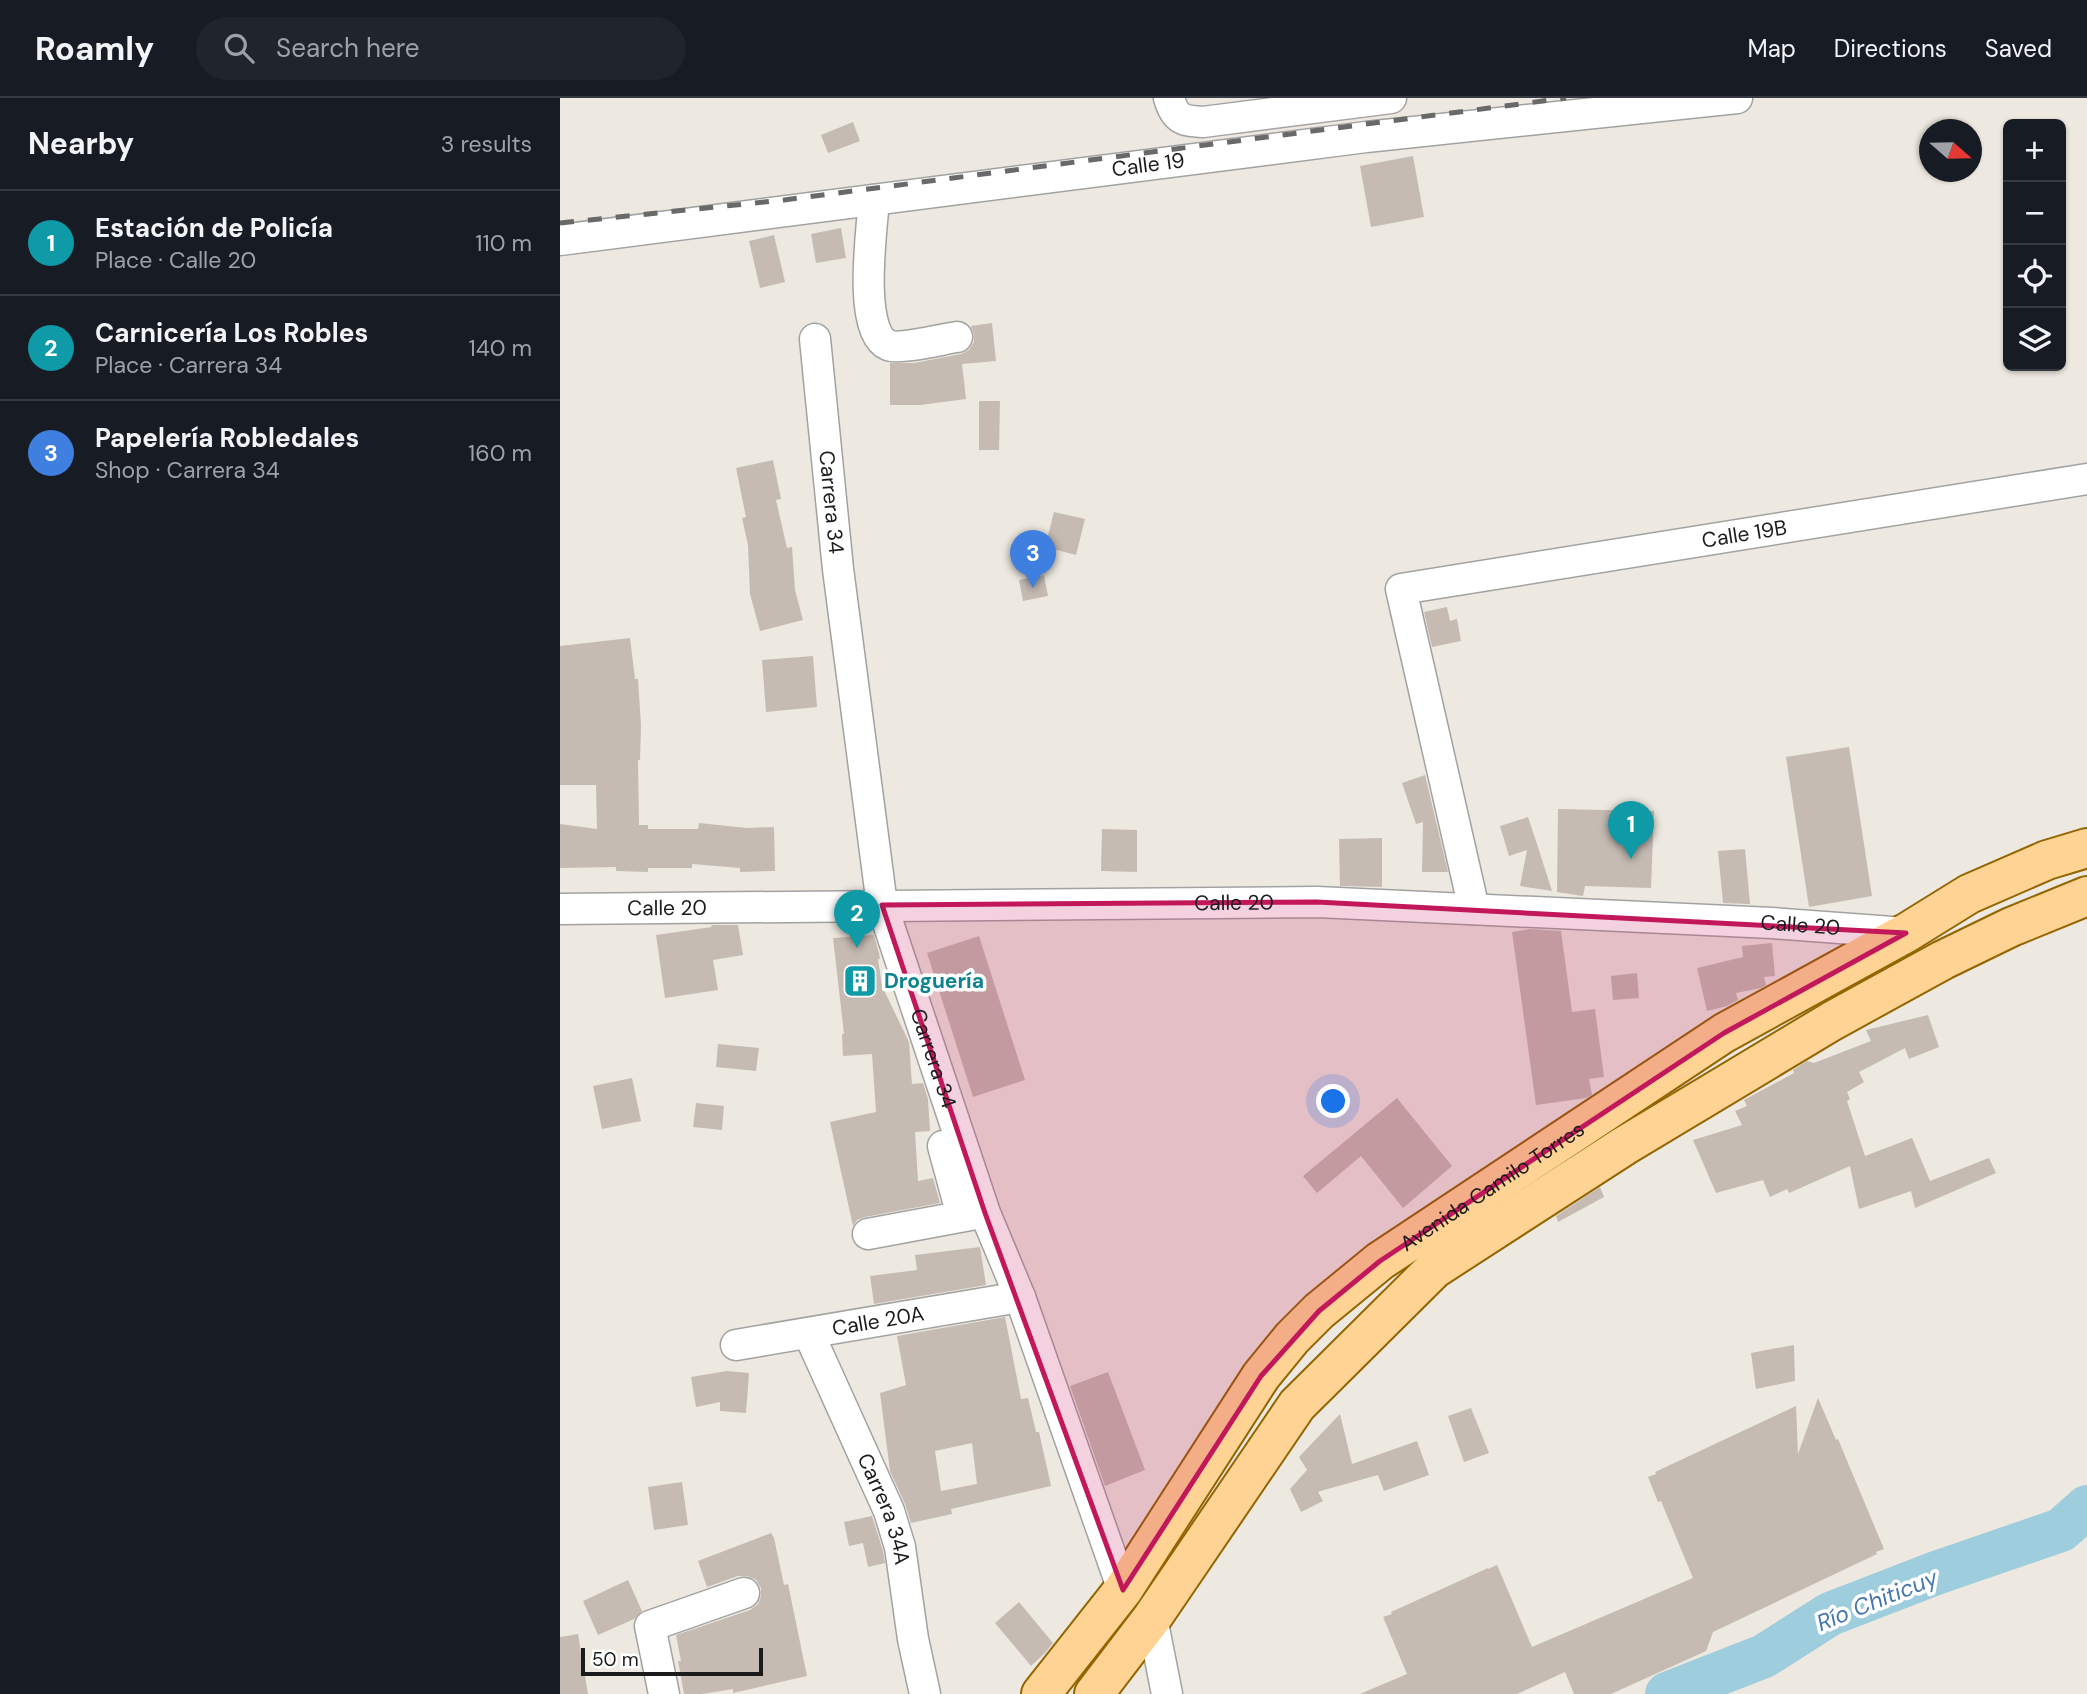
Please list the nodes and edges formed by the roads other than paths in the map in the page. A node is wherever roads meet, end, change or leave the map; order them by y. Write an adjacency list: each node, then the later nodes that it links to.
1 (1391, 98): 3 (street, Calle 19)
2 (1737, 98): 4 (street, Calle 19)
3 (1177, 110)
4 (874, 200): 5 (street, Calle 19); 6 (street)
5 (560, 240)
6 (957, 337)
7 (815, 339): 11 (street, Carrera 34)
8 (2087, 480): 13 (street, Calle 19B)
9 (2087, 848): 14 (main road, Avenida Camilo Torres)
10 (2087, 896): 22 (main road, Avenida Camilo Torres)
11 (882, 905): 12 (street, Calle 20); 13 (street, Calle 20); 15 (street, Carrera 34)
12 (560, 909)
13 (1474, 909): 14 (street, Calle 20)
14 (1906, 933): 20 (main road, Avenida Camilo Torres)
15 (973, 1215): 16 (street); 17 (street, Carrera 34)
16 (868, 1234)
17 (1020, 1297): 18 (street, Calle 20A); 20 (street, Carrera 34)
18 (809, 1334): 19 (street, Calle 20A); 24 (street, Carrera 34A)
19 (736, 1345)
20 (1123, 1590): 25 (main road, Avenida Camilo Torres)
21 (744, 1593): 23 (street)
22 (1152, 1618): 26 (main road, Avenida Camilo Torres); 27 (street)
23 (664, 1694)
24 (925, 1694)
25 (1041, 1694)
26 (1094, 1694)
27 (1167, 1694)

